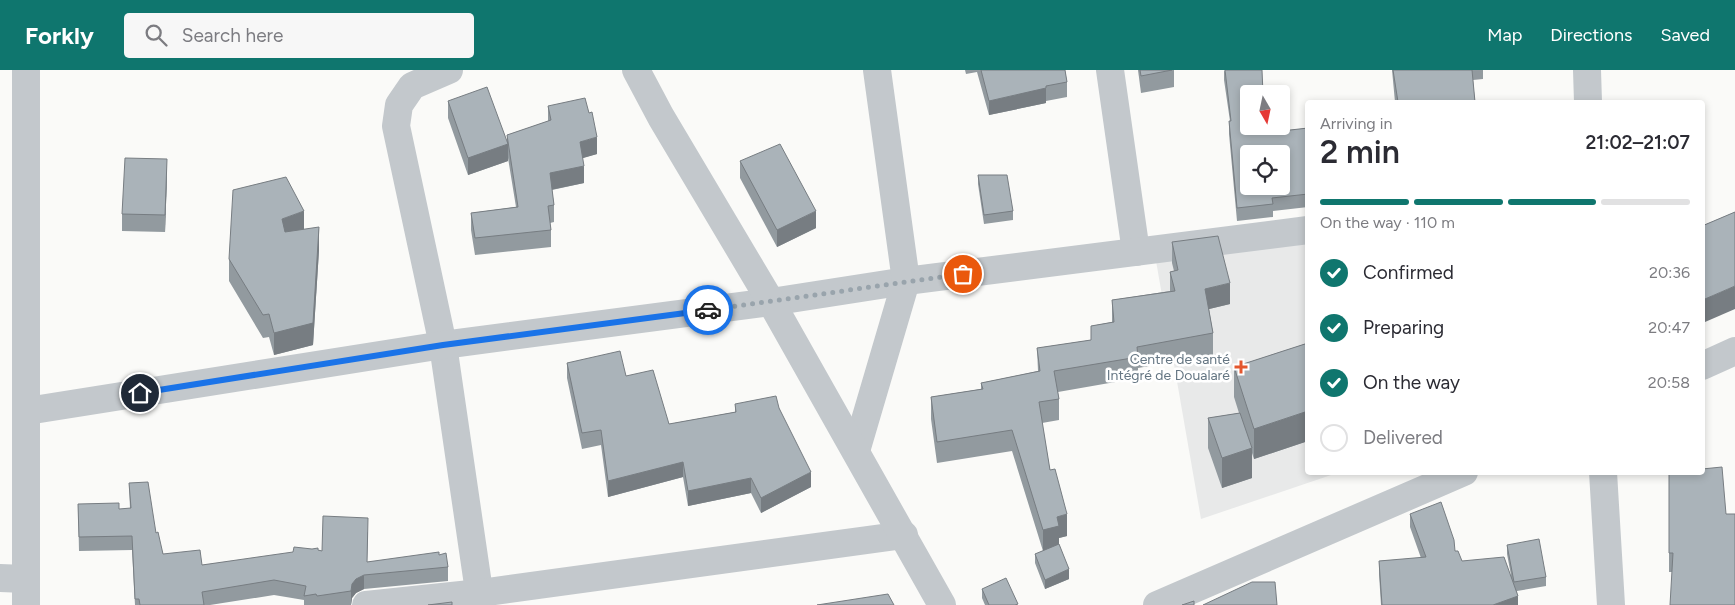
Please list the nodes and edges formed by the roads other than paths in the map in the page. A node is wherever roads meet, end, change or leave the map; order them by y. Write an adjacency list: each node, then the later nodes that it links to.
1 (26, 70): 15 (street)
2 (449, 70): 12 (street)
3 (636, 70): 11 (street)
4 (877, 70): 10 (street)
5 (1110, 70): 9 (street)
6 (1587, 70): 7 (street)
7 (1588, 100)
8 (1305, 230): 9 (street)
9 (1136, 252): 10 (street)
10 (906, 281): 11 (street); 16 (street)
11 (771, 302): 12 (street); 16 (street)
12 (443, 345): 15 (street); 21 (street)
13 (1735, 351): 14 (street)
14 (1705, 365)
15 (27, 411): 20 (street)
16 (856, 451): 19 (street)
17 (1457, 475): 24 (street)
18 (1603, 475): 25 (street)
19 (904, 535): 21 (street); 23 (street)
20 (17, 587)
21 (480, 599): 22 (street)
22 (366, 605)
23 (942, 605)
24 (1157, 605)
25 (1611, 605)

